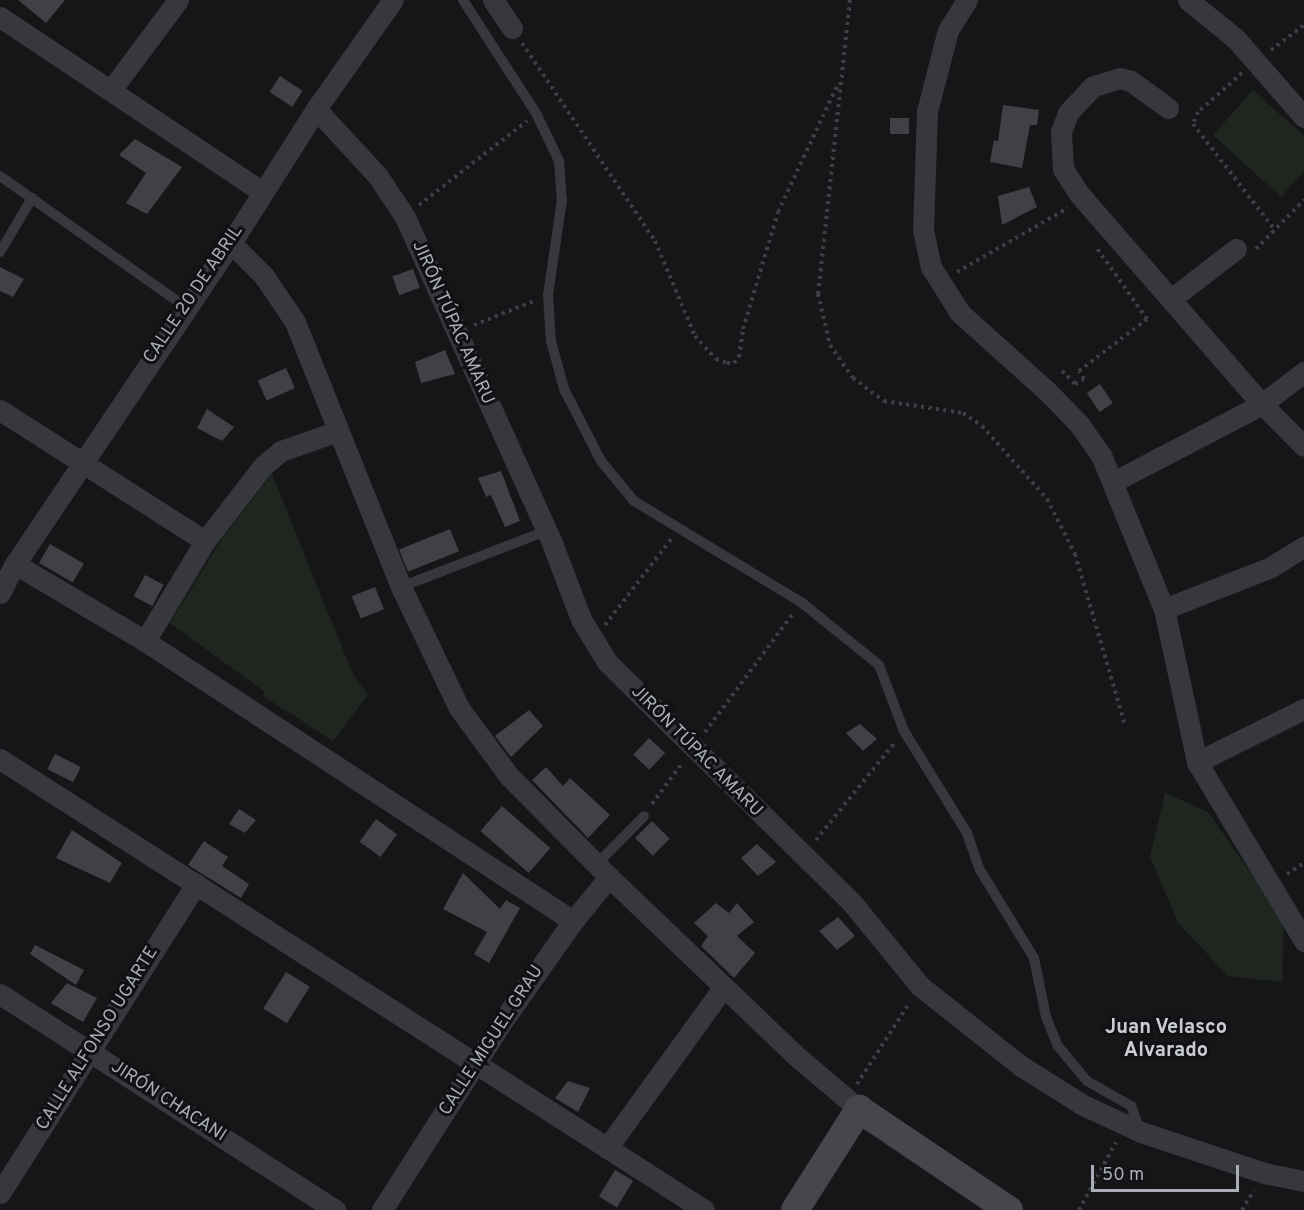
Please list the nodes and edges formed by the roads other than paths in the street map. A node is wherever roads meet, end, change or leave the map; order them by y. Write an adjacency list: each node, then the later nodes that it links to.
1 (178, 0): 9 (street)
2 (393, 0): 11 (street, CALLE 20 DE ABRIL)
3 (463, 0): 49 (lane)
4 (493, 0): 8 (street)
5 (967, 0): 27 (street)
6 (1188, 0): 12 (street)
7 (0, 17): 9 (street)
8 (512, 28)
9 (111, 90): 14 (street)
10 (1168, 108): 19 (street)
11 (316, 109): 14 (street, CALLE 20 DE ABRIL); 28 (street, JIRÓN TÚPAC AMARU)
12 (1304, 117)
13 (0, 176): 15 (lane)
14 (262, 192): 16 (street, CALLE 20 DE ABRIL)
15 (32, 198): 18 (lane); 20 (lane)
16 (231, 243): 20 (street, CALLE 20 DE ABRIL); 24 (street)
17 (1236, 249): 19 (street)
18 (0, 252)
19 (1171, 299): 22 (street)
20 (186, 307): 26 (street, CALLE 20 DE ABRIL)
21 (1304, 372): 22 (street)
22 (1262, 404): 25 (street); 27 (street)
23 (0, 410): 26 (street)
24 (338, 431): 29 (street); 32 (street)
25 (1304, 446)
26 (82, 464): 29 (street); 31 (street, CALLE 20 DE ABRIL)
27 (1114, 481): 34 (street)
28 (546, 531): 32 (lane); 49 (street, JIRÓN TÚPAC AMARU)
29 (205, 541): 35 (street)
30 (1304, 546): 34 (street)
31 (15, 564): 33 (street, CALLE 20 DE ABRIL); 35 (street)
32 (401, 587): 40 (street)
33 (0, 593)
34 (1164, 609): 38 (street)
35 (145, 641): 42 (street)
36 (1304, 709): 38 (street)
37 (0, 759): 41 (street)
38 (1197, 762): 43 (street)
39 (644, 816): 40 (lane)
40 (603, 871): 42 (street, CALLE MIGUEL GRAU); 44 (street)
41 (196, 884): 46 (street, CALLE ALFONSO UGARTE); 47 (street)
42 (573, 921): 47 (street, CALLE MIGUEL GRAU)
43 (1304, 941)
44 (723, 988): 48 (street); 50 (street)
45 (0, 994): 46 (street, JIRÓN CHACANI)
46 (90, 1052): 52 (street, CALLE ALFONSO UGARTE); 53 (street, JIRÓN CHACANI)
47 (476, 1064): 50 (street); 54 (street, CALLE MIGUEL GRAU)
48 (857, 1098): 56 (street); 57 (street)
49 (1133, 1129): 51 (street, JIRÓN TÚPAC AMARU)
50 (607, 1148): 55 (street)
51 (1304, 1181)
52 (0, 1193)
53 (335, 1210)
54 (382, 1210)
55 (704, 1210)
56 (795, 1210)
57 (1009, 1210)

